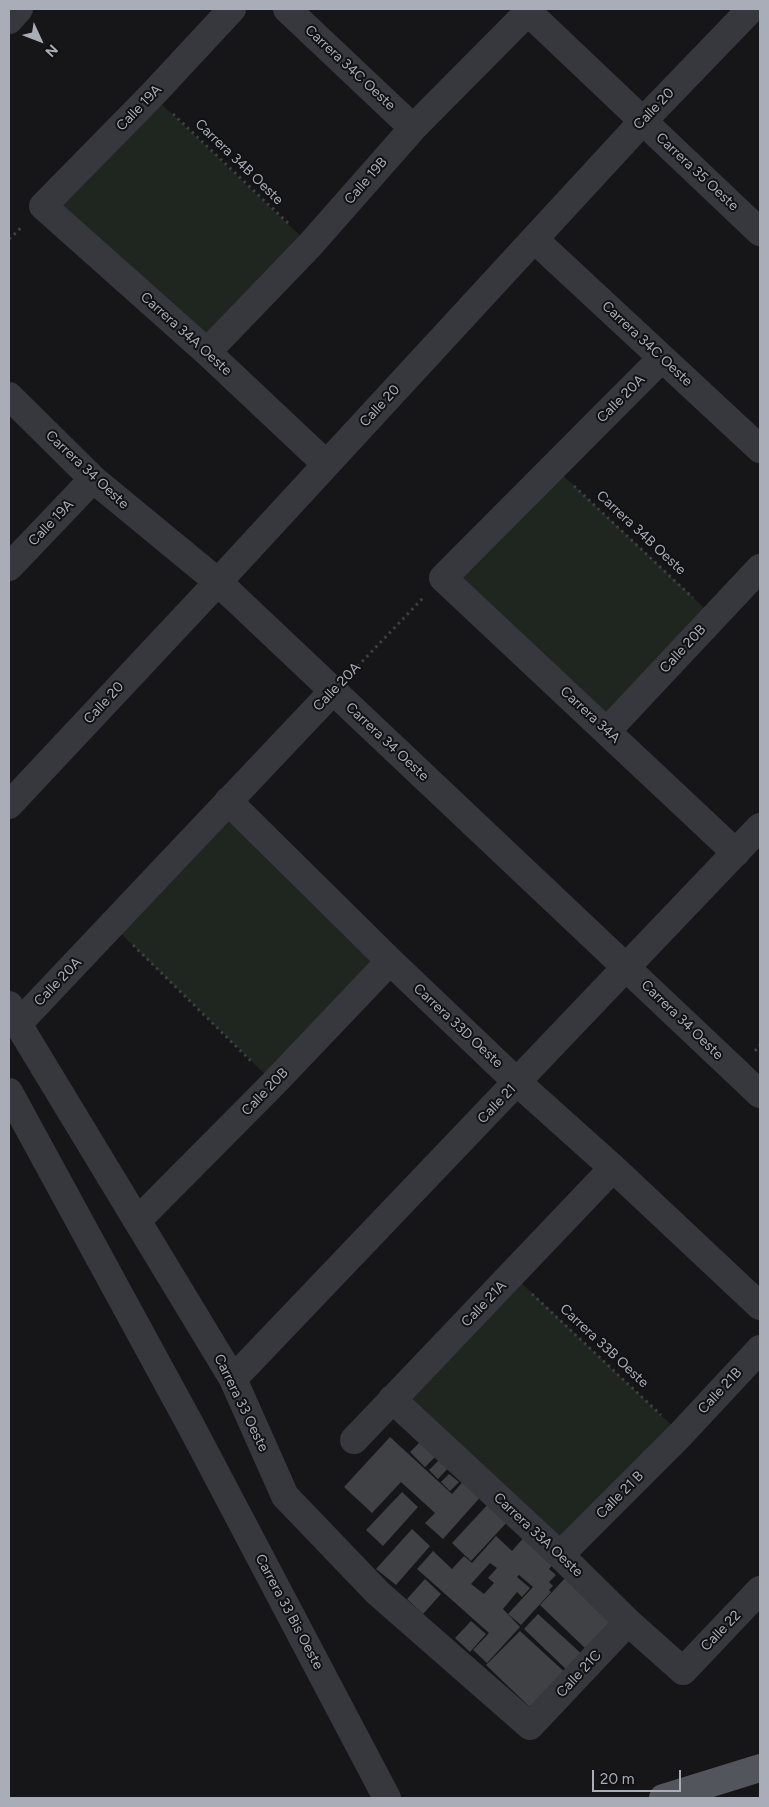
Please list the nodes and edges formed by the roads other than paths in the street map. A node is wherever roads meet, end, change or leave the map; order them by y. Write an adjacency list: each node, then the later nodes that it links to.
1 (19, 9): 6 (street)
2 (232, 9): 9 (street, Calle 19A)
3 (287, 9): 8 (street, Carrera 34C Oeste)
4 (751, 9): 7 (street, Calle 20)
5 (526, 10): 7 (street, Carrera 35 Oeste); 8 (street, Calle 19B)
6 (9, 20)
7 (642, 121): 10 (street, Carrera 35 Oeste); 11 (street, Calle 20)
8 (413, 128): 12 (street, Calle 19B)
9 (43, 206): 12 (street, Carrera 34A Oeste)
10 (760, 232)
11 (534, 239): 13 (street, Carrera 34C Oeste); 16 (street, Calle 20)
12 (207, 352): 16 (street, Carrera 34A Oeste)
13 (662, 358): 15 (street, Carrera 34C Oeste); 20 (street, Calle 20A)
14 (9, 396): 17 (street, Carrera 34 Oeste)
15 (760, 449)
16 (326, 464): 21 (street, Calle 20)
17 (93, 479): 18 (street, Calle 19A); 21 (street, Carrera 34 Oeste)
18 (9, 567)
19 (760, 568): 23 (street, Calle 20B)
20 (443, 578): 23 (street, Carrera 34A)
21 (218, 582): 22 (street, Carrera 34 Oeste); 25 (street, Calle 20)
22 (333, 691): 24 (street, Calle 20A); 29 (street, Carrera 34 Oeste)
23 (607, 731): 27 (street, Carrera 34A)
24 (228, 801): 28 (street, Carrera 33D Oeste); 30 (street, Calle 20A)
25 (9, 804)
26 (760, 828): 27 (street, Calle 21)
27 (736, 853): 29 (street, Calle 21)
28 (390, 962): 31 (street, Carrera 33D Oeste); 35 (street, Calle 20B)
29 (627, 967): 31 (street, Calle 21); 33 (street, Carrera 34 Oeste)
30 (13, 1014): 35 (street, Carrera 33 Oeste)
31 (517, 1082): 34 (street, Carrera 33D Oeste); 38 (street, Calle 21)
32 (9, 1092): 48 (street, Carrera 33 Bis Oeste)
33 (760, 1094)
34 (613, 1168): 36 (street, Carrera 33D Oeste); 39 (street, Calle 21A)
35 (138, 1220): 38 (street, Carrera 33 Oeste)
36 (760, 1306)
37 (760, 1349): 40 (street, Calle 21B)
38 (233, 1379): 46 (street, Carrera 33 Oeste)
39 (392, 1399): 41 (street, Calle 21A); 42 (street, Carrera 33A Oeste)
40 (681, 1434): 42 (street, Calle 21 B)
41 (354, 1440)
42 (560, 1556): 44 (street, Carrera 33A Oeste)
43 (760, 1590): 45 (street, Calle 22)
44 (628, 1622): 45 (street, Carrera 33A Oeste); 46 (street, Calle 21C)
45 (683, 1671)
46 (530, 1726)
47 (760, 1768): 49 (main road)
48 (388, 1798)
49 (663, 1798)

